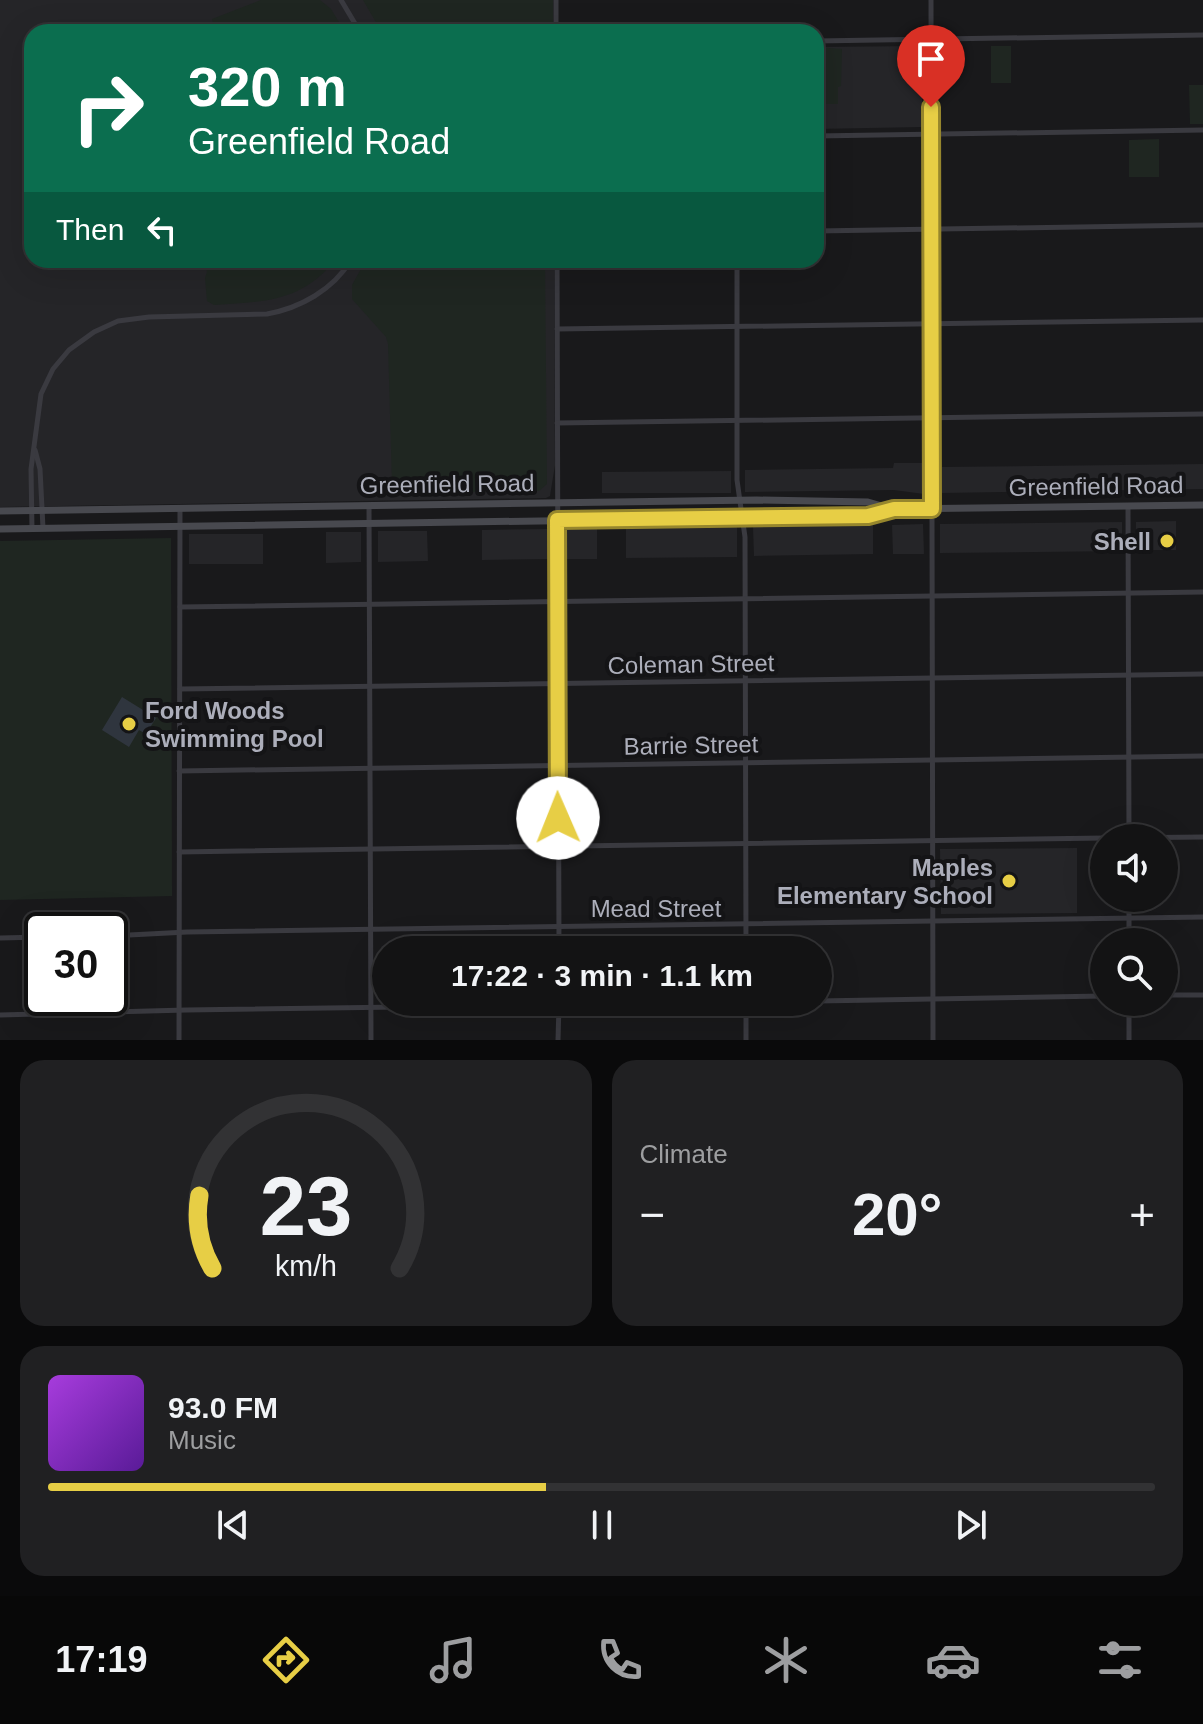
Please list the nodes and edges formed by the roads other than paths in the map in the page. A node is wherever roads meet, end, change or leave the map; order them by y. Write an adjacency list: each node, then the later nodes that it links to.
1 (341, 0): 4 (street)
2 (556, 0): 5 (street)
3 (931, 0): 7 (street)
4 (355, 24)
5 (556, 24)
6 (1203, 35): 7 (street)
7 (931, 40): 8 (street); 10 (street)
8 (824, 41)
9 (1203, 130): 10 (street)
10 (931, 135): 11 (street); 13 (street)
11 (824, 136)
12 (1203, 225): 13 (street)
13 (931, 229): 14 (street); 19 (street)
14 (824, 231)
15 (344, 268): 26 (street)
16 (557, 268): 21 (street)
17 (737, 268): 20 (street)
18 (1203, 320): 19 (street)
19 (931, 325): 20 (street); 23 (street)
20 (737, 327): 21 (street); 24 (street)
21 (557, 329): 25 (street)
22 (1203, 414): 23 (street)
23 (931, 418): 24 (street); 35 (street)
24 (738, 420): 25 (street); 27 (street)
25 (557, 423): 29 (street)
26 (35, 449): 37 (street); 38 (street)
27 (740, 500): 28 (main road, Greenfield Road); 34 (main road, Greenfield Road); 39 (street)
28 (667, 501): 29 (main road, Greenfield Road); 40 (main road)
29 (557, 503): 30 (main road, Greenfield Road); 41 (street)
30 (369, 505): 33 (main road, Greenfield Road); 42 (street)
31 (1203, 505): 32 (main road, Greenfield Road)
32 (1128, 506): 35 (main road, Greenfield Road); 48 (street)
33 (180, 508): 38 (main road, Greenfield Road); 43 (street)
34 (894, 509): 35 (main road, Greenfield Road); 39 (main road, Greenfield Road)
35 (932, 509): 49 (street)
36 (0, 511): 37 (main road, Greenfield Road)
37 (32, 511): 38 (main road, Greenfield Road); 46 (street)
38 (42, 511): 44 (street)
39 (743, 517): 40 (main road, Greenfield Road); 50 (street)
40 (667, 519): 41 (main road, Greenfield Road)
41 (557, 520): 42 (main road, Greenfield Road); 51 (street)
42 (369, 523): 43 (main road, Greenfield Road); 52 (street)
43 (180, 526): 44 (main road, Greenfield Road); 53 (street)
44 (43, 528): 46 (main road, Greenfield Road)
45 (0, 529): 46 (main road, Greenfield Road)
46 (32, 529)
47 (1203, 592): 48 (street)
48 (1129, 593): 49 (street); 55 (street)
49 (931, 597): 50 (street); 56 (street)
50 (745, 599): 51 (street); 57 (street)
51 (557, 602): 52 (street); 58 (street)
52 (369, 605): 53 (street); 59 (street)
53 (180, 607): 60 (street)
54 (1203, 674): 55 (street, Coleman Street)
55 (1129, 675): 56 (street, Coleman Street); 62 (street)
56 (932, 677): 57 (street, Coleman Street); 63 (street)
57 (746, 681): 58 (street, Coleman Street); 64 (street)
58 (558, 684): 59 (street, Coleman Street); 65 (street)
59 (369, 686): 60 (street, Coleman Street); 66 (street)
60 (180, 689): 67 (street)
61 (1203, 756): 62 (street, Barrie Street)
62 (1129, 757): 63 (street, Barrie Street); 68 (street)
63 (932, 760): 64 (street, Barrie Street); 72 (street)
64 (746, 763): 65 (street, Barrie Street); 73 (street)
65 (557, 765): 66 (street, Barrie Street); 74 (street)
66 (370, 768): 67 (street, Barrie Street); 75 (street)
67 (179, 771): 76 (street)
68 (1129, 824)
69 (1178, 837): 70 (street)
70 (1203, 837)
71 (1090, 838): 72 (street)
72 (932, 841): 73 (street); 80 (street)
73 (746, 844): 74 (street); 81 (street)
74 (558, 846): 75 (street); 82 (street)
75 (370, 849): 76 (street); 84 (street)
76 (179, 852): 85 (street)
77 (1129, 912): 79 (street)
78 (1203, 917): 79 (street, Mead Street)
79 (1129, 918): 80 (street, Mead Street); 83 (street)
80 (932, 921): 81 (street, Mead Street); 94 (street)
81 (746, 925): 82 (street, Mead Street); 88 (street)
82 (558, 927): 84 (street, Mead Street); 87 (street)
83 (1129, 928)
84 (370, 930): 85 (street, Mead Street); 96 (street)
85 (180, 934): 86 (street, Mead Street); 97 (street)
86 (128, 935)
87 (558, 936)
88 (746, 936)
89 (24, 937): 90 (street)
90 (0, 938)
91 (1178, 995): 92 (street)
92 (1203, 995)
93 (1090, 996): 94 (street)
94 (933, 999): 95 (street); 106 (street)
95 (832, 1001)
96 (371, 1008): 97 (street); 103 (street)
97 (180, 1011): 98 (street); 102 (street)
98 (0, 1015)
99 (559, 1016): 104 (street)
100 (746, 1016): 105 (street)
101 (1129, 1016): 107 (street)
102 (179, 1040)
103 (371, 1040)
104 (558, 1040)
105 (746, 1040)
106 (933, 1040)
107 (1129, 1040)

